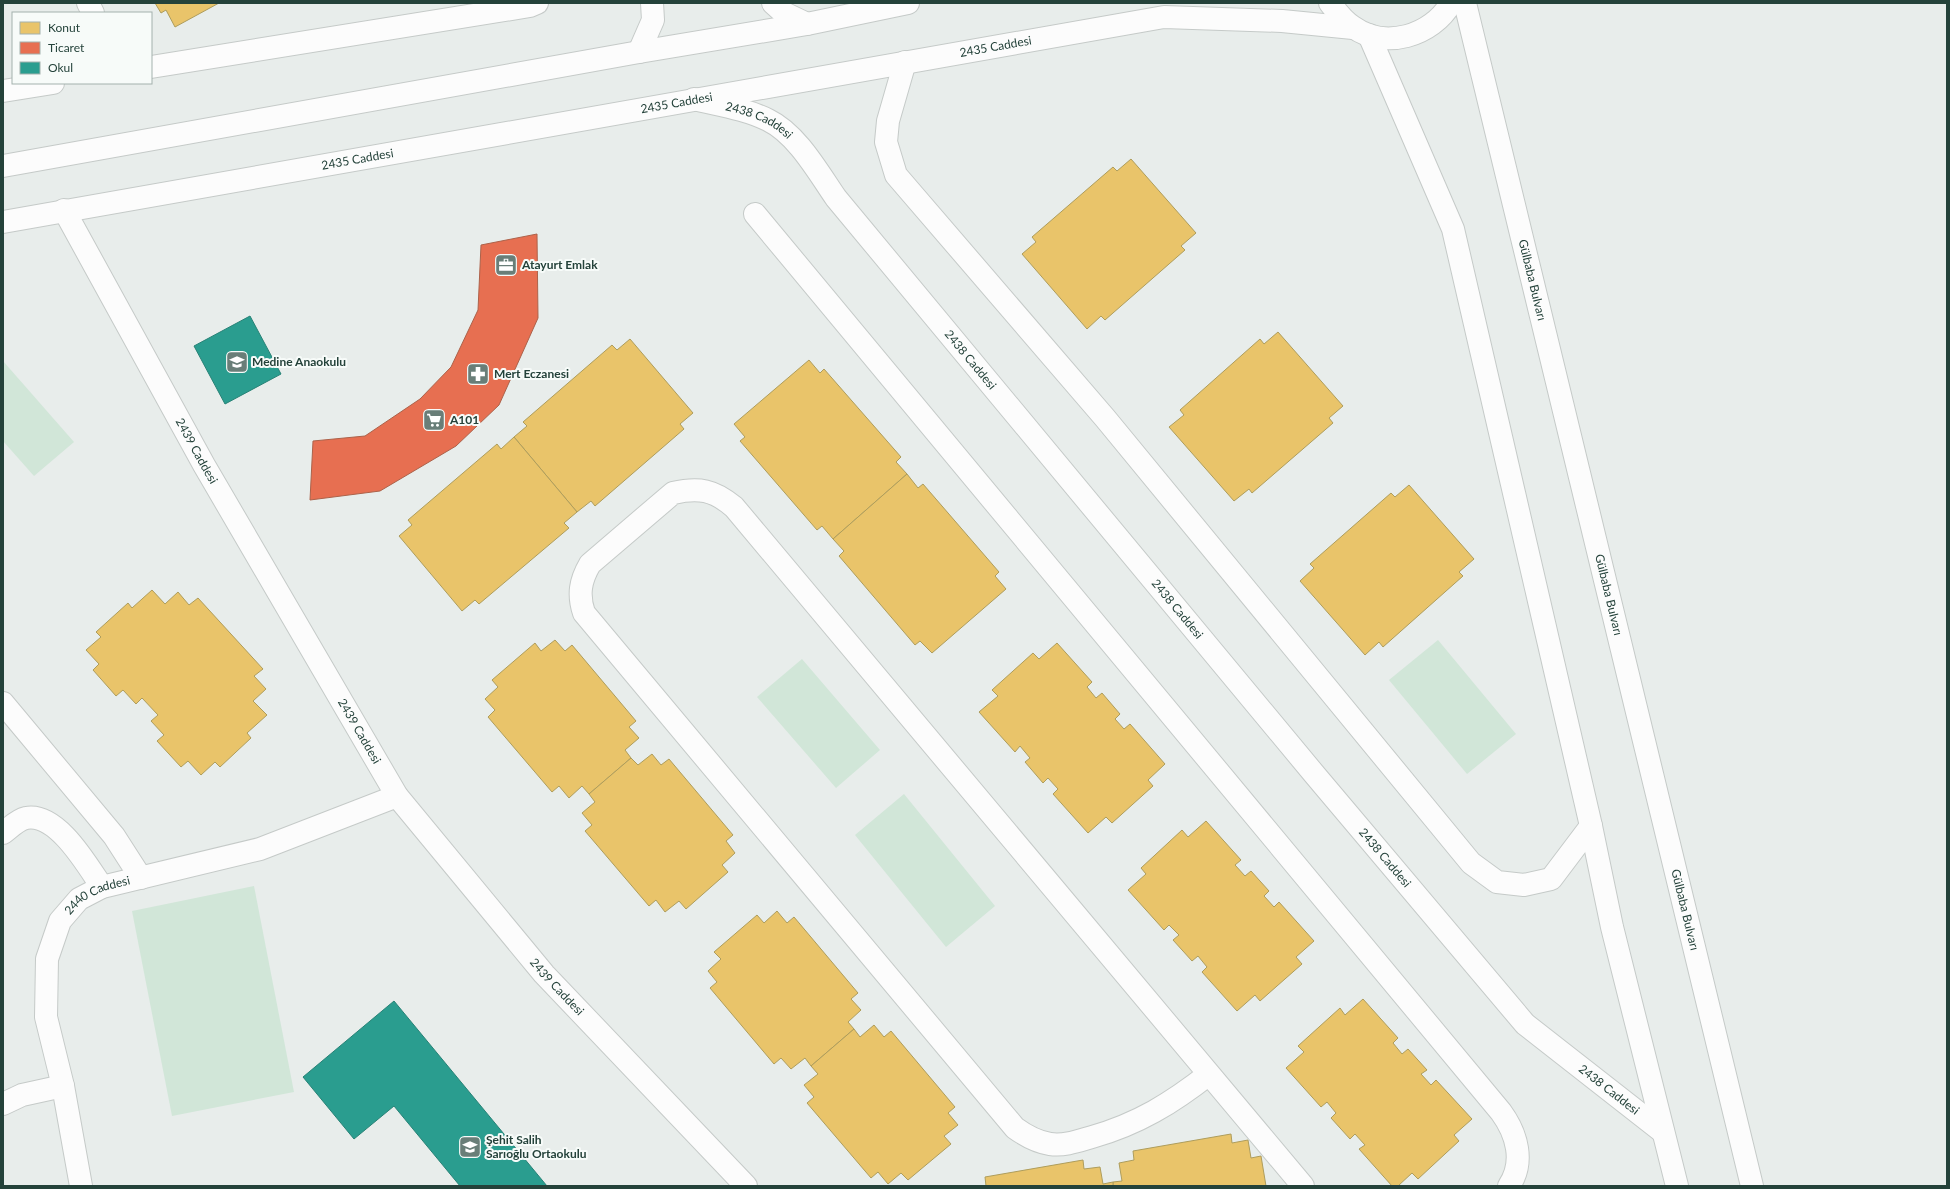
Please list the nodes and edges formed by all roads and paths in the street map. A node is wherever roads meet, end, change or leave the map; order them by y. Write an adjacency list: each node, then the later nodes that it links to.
1 (88, 3): 9 (street)
2 (536, 3): 14 (street)
3 (652, 3): 12 (street)
4 (773, 3): 10 (street)
5 (908, 3): 10 (street)
6 (1330, 3): 11 (street)
7 (1451, 3): 11 (street)
8 (1465, 3): 37 (street, Gülbaba Bulvarı)
9 (92, 12)
10 (807, 24): 12 (street)
11 (1361, 32): 13 (street, 2435 Caddesi); 24 (street)
12 (639, 52): 18 (street)
13 (906, 62): 17 (street, 2435 Caddesi); 24 (street)
14 (152, 67)
15 (47, 84): 16 (street)
16 (3, 91)
17 (694, 99): 19 (street, 2435 Caddesi); 31 (street, 2438 Caddesi)
18 (3, 166)
19 (64, 210): 21 (street, 2435 Caddesi); 23 (street, 2439 Caddesi)
20 (755, 214): 35 (street)
21 (3, 222)
22 (3, 702): 26 (street)
23 (397, 796): 26 (street, 2440 Caddesi); 33 (street, 2439 Caddesi)
24 (1591, 826): 31 (street)
25 (3, 833): 27 (street)
26 (141, 878): 27 (street, 2440 Caddesi)
27 (102, 887): 29 (street, 2440 Caddesi)
28 (1209, 1074): 28 (street); 34 (street)
29 (63, 1086): 30 (street); 32 (street, 2440 Caddesi)
30 (3, 1104)
31 (1663, 1132): 36 (street)
32 (81, 1186)
33 (746, 1186)
34 (1303, 1186)
35 (1509, 1186)
36 (1677, 1186)
37 (1752, 1186)

